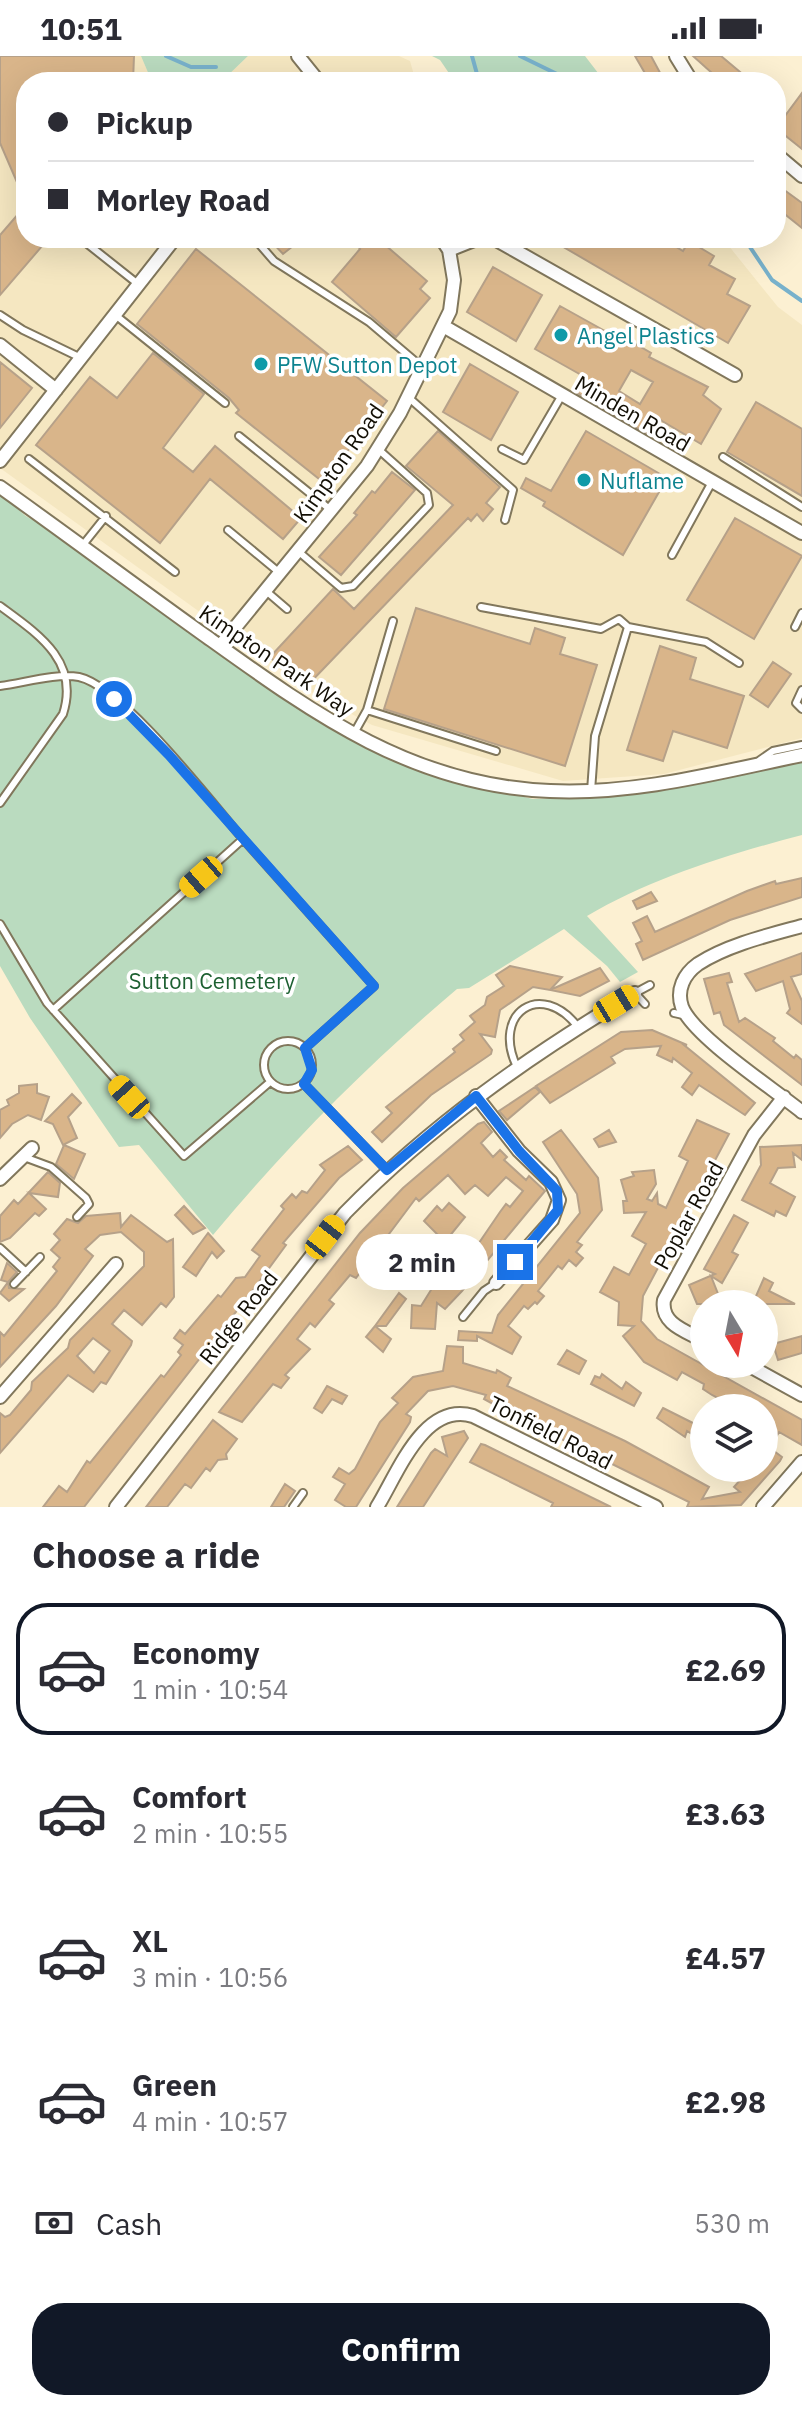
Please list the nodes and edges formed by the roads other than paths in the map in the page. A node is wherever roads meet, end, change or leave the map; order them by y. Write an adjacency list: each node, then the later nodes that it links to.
1 (298, 56): 2 (street)
2 (311, 72)
3 (786, 162): 4 (street)
4 (802, 176)
5 (93, 248): 11 (lane)
6 (167, 248): 11 (street)
7 (263, 248): 17 (lane)
8 (454, 248): 10 (street)
9 (511, 248): 18 (street)
10 (449, 250): 14 (street, Kimpton Road)
11 (138, 284): 12 (street)
12 (114, 314): 16 (street); 22 (lane)
13 (0, 315): 16 (lane)
14 (445, 327): 17 (street, Kimpton Road); 20 (street, Minden Road)
15 (0, 345): 19 (street)
16 (81, 358): 19 (street)
17 (422, 367): 21 (street, Kimpton Road)
18 (735, 375)
19 (56, 390): 28 (street)
20 (562, 395): 25 (lane); 29 (street, Minden Road)
21 (408, 397): 24 (street, Kimpton Road); 34 (lane)
22 (225, 403)
23 (239, 436): 32 (lane)
24 (378, 449): 32 (street, Kimpton Road); 38 (lane)
25 (502, 449)
26 (723, 457): 31 (lane)
27 (29, 459): 33 (lane)
28 (0, 461)
29 (712, 482): 36 (street, Minden Road); 39 (lane)
30 (0, 487): 37 (street, Kimpton Park Way)
31 (802, 507)
32 (332, 511): 38 (street, Kimpton Road)
33 (106, 516): 37 (lane); 40 (lane)
34 (505, 520)
35 (228, 530): 41 (lane)
36 (802, 533)
37 (82, 546): 50 (street, Kimpton Park Way)
38 (299, 552): 41 (street, Kimpton Road)
39 (672, 555)
40 (175, 572)
41 (281, 574): 42 (street, Kimpton Road)
42 (266, 591): 45 (lane); 50 (street, Kimpton Road)
43 (0, 606): 52 (lane)
44 (481, 607): 48 (lane)
45 (287, 609)
46 (802, 613): 49 (lane)
47 (393, 621): 56 (lane)
48 (628, 627): 51 (lane); 62 (lane)
49 (795, 627)
50 (220, 646): 57 (street, Kimpton Park Way)
51 (739, 663)
52 (65, 677): 53 (lane); 63 (lane); 64 (lane)
53 (0, 686)
54 (802, 690): 55 (lane)
55 (802, 709)
56 (367, 710): 57 (lane); 59 (lane)
57 (353, 735): 62 (street, Kimpton Park Way)
58 (802, 745): 61 (lane)
59 (496, 751)
60 (802, 755): 61 (street, Kimpton Park Way)
61 (754, 765): 62 (street, Kimpton Park Way)
62 (591, 791)
63 (0, 803)
64 (243, 839): 70 (lane); 72 (lane)
65 (0, 924): 70 (lane)
66 (802, 926): 77 (street)
67 (650, 985): 68 (lane)
68 (635, 993): 69 (lane); 71 (street, Ridge Road)
69 (645, 1004)
70 (53, 1010): 74 (lane)
71 (578, 1027): 73 (street, Ridge Road); 73 (lane)
72 (305, 1048): 74 (lane); 75 (lane)
73 (517, 1067): 76 (street, Ridge Road)
74 (270, 1082): 75 (lane)
75 (304, 1084): 80 (lane)
76 (476, 1096): 80 (street, Ridge Road); 87 (street)
77 (784, 1097): 78 (street); 90 (street, Poplar Road)
78 (802, 1112)
79 (27, 1152): 81 (street); 82 (lane)
80 (387, 1170): 96 (street, Ridge Road)
81 (0, 1179)
82 (77, 1217)
83 (0, 1248): 86 (lane)
84 (40, 1257): 86 (lane)
85 (116, 1264): 93 (street)
86 (26, 1272): 88 (lane)
87 (496, 1283): 89 (lane)
88 (14, 1284)
89 (463, 1317)
90 (690, 1333)
91 (772, 1378): 92 (street)
92 (802, 1394)
93 (0, 1397)
94 (802, 1462): 100 (street)
95 (303, 1493): 97 (lane)
96 (116, 1507)
97 (293, 1507)
98 (377, 1507): 99 (street, Tonfield Road)
99 (656, 1507)
100 (763, 1507)

